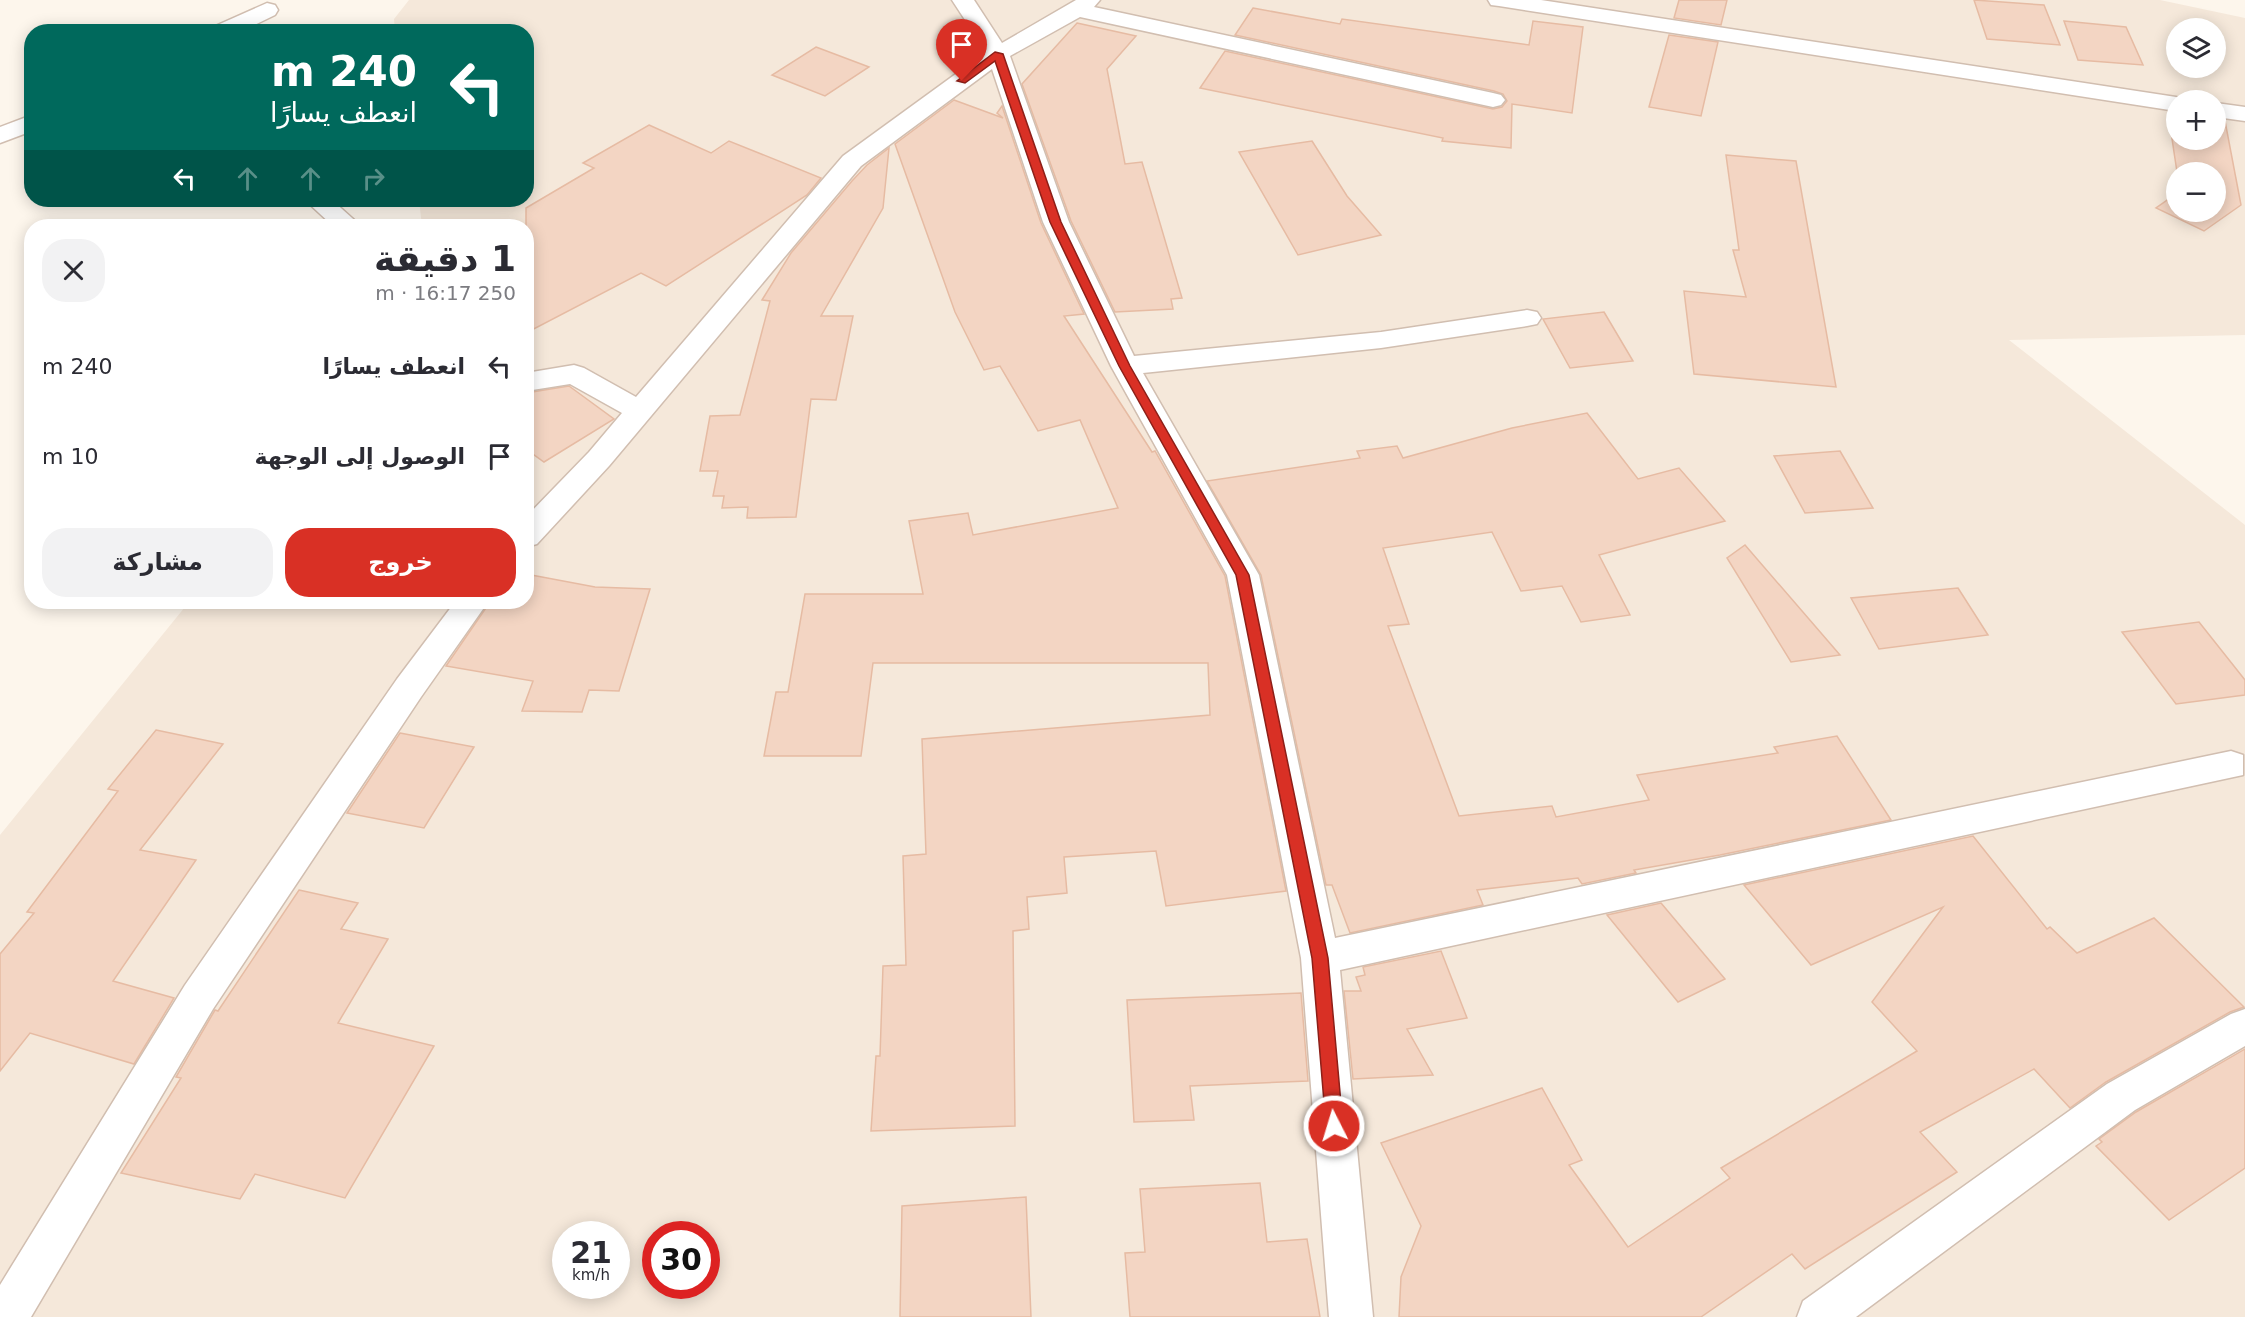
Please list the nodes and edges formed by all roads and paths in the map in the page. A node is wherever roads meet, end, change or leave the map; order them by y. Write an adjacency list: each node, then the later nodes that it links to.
1 (963, 0): 6 (street)
2 (1499, 0): 8 (street)
3 (1083, 5): 6 (street); 7 (street)
4 (267, 10): 5 (street)
5 (238, 24)
6 (998, 54): 16 (street); 18 (street)
7 (1493, 100)
8 (2166, 102)
9 (2226, 111): 10 (street)
10 (2245, 114)
11 (24, 126): 12 (street)
12 (0, 136)
13 (325, 207): 14 (street)
14 (340, 219)
15 (1527, 318): 16 (street)
16 (1125, 366): 22 (street)
17 (534, 381): 18 (street)
18 (640, 411): 19 (street)
19 (534, 528)
20 (467, 609): 24 (street)
21 (2231, 765): 22 (street)
22 (1320, 958): 25 (street)
23 (2245, 1026): 26 (street)
24 (6, 1317)
25 (1351, 1317)
26 (1819, 1317)

